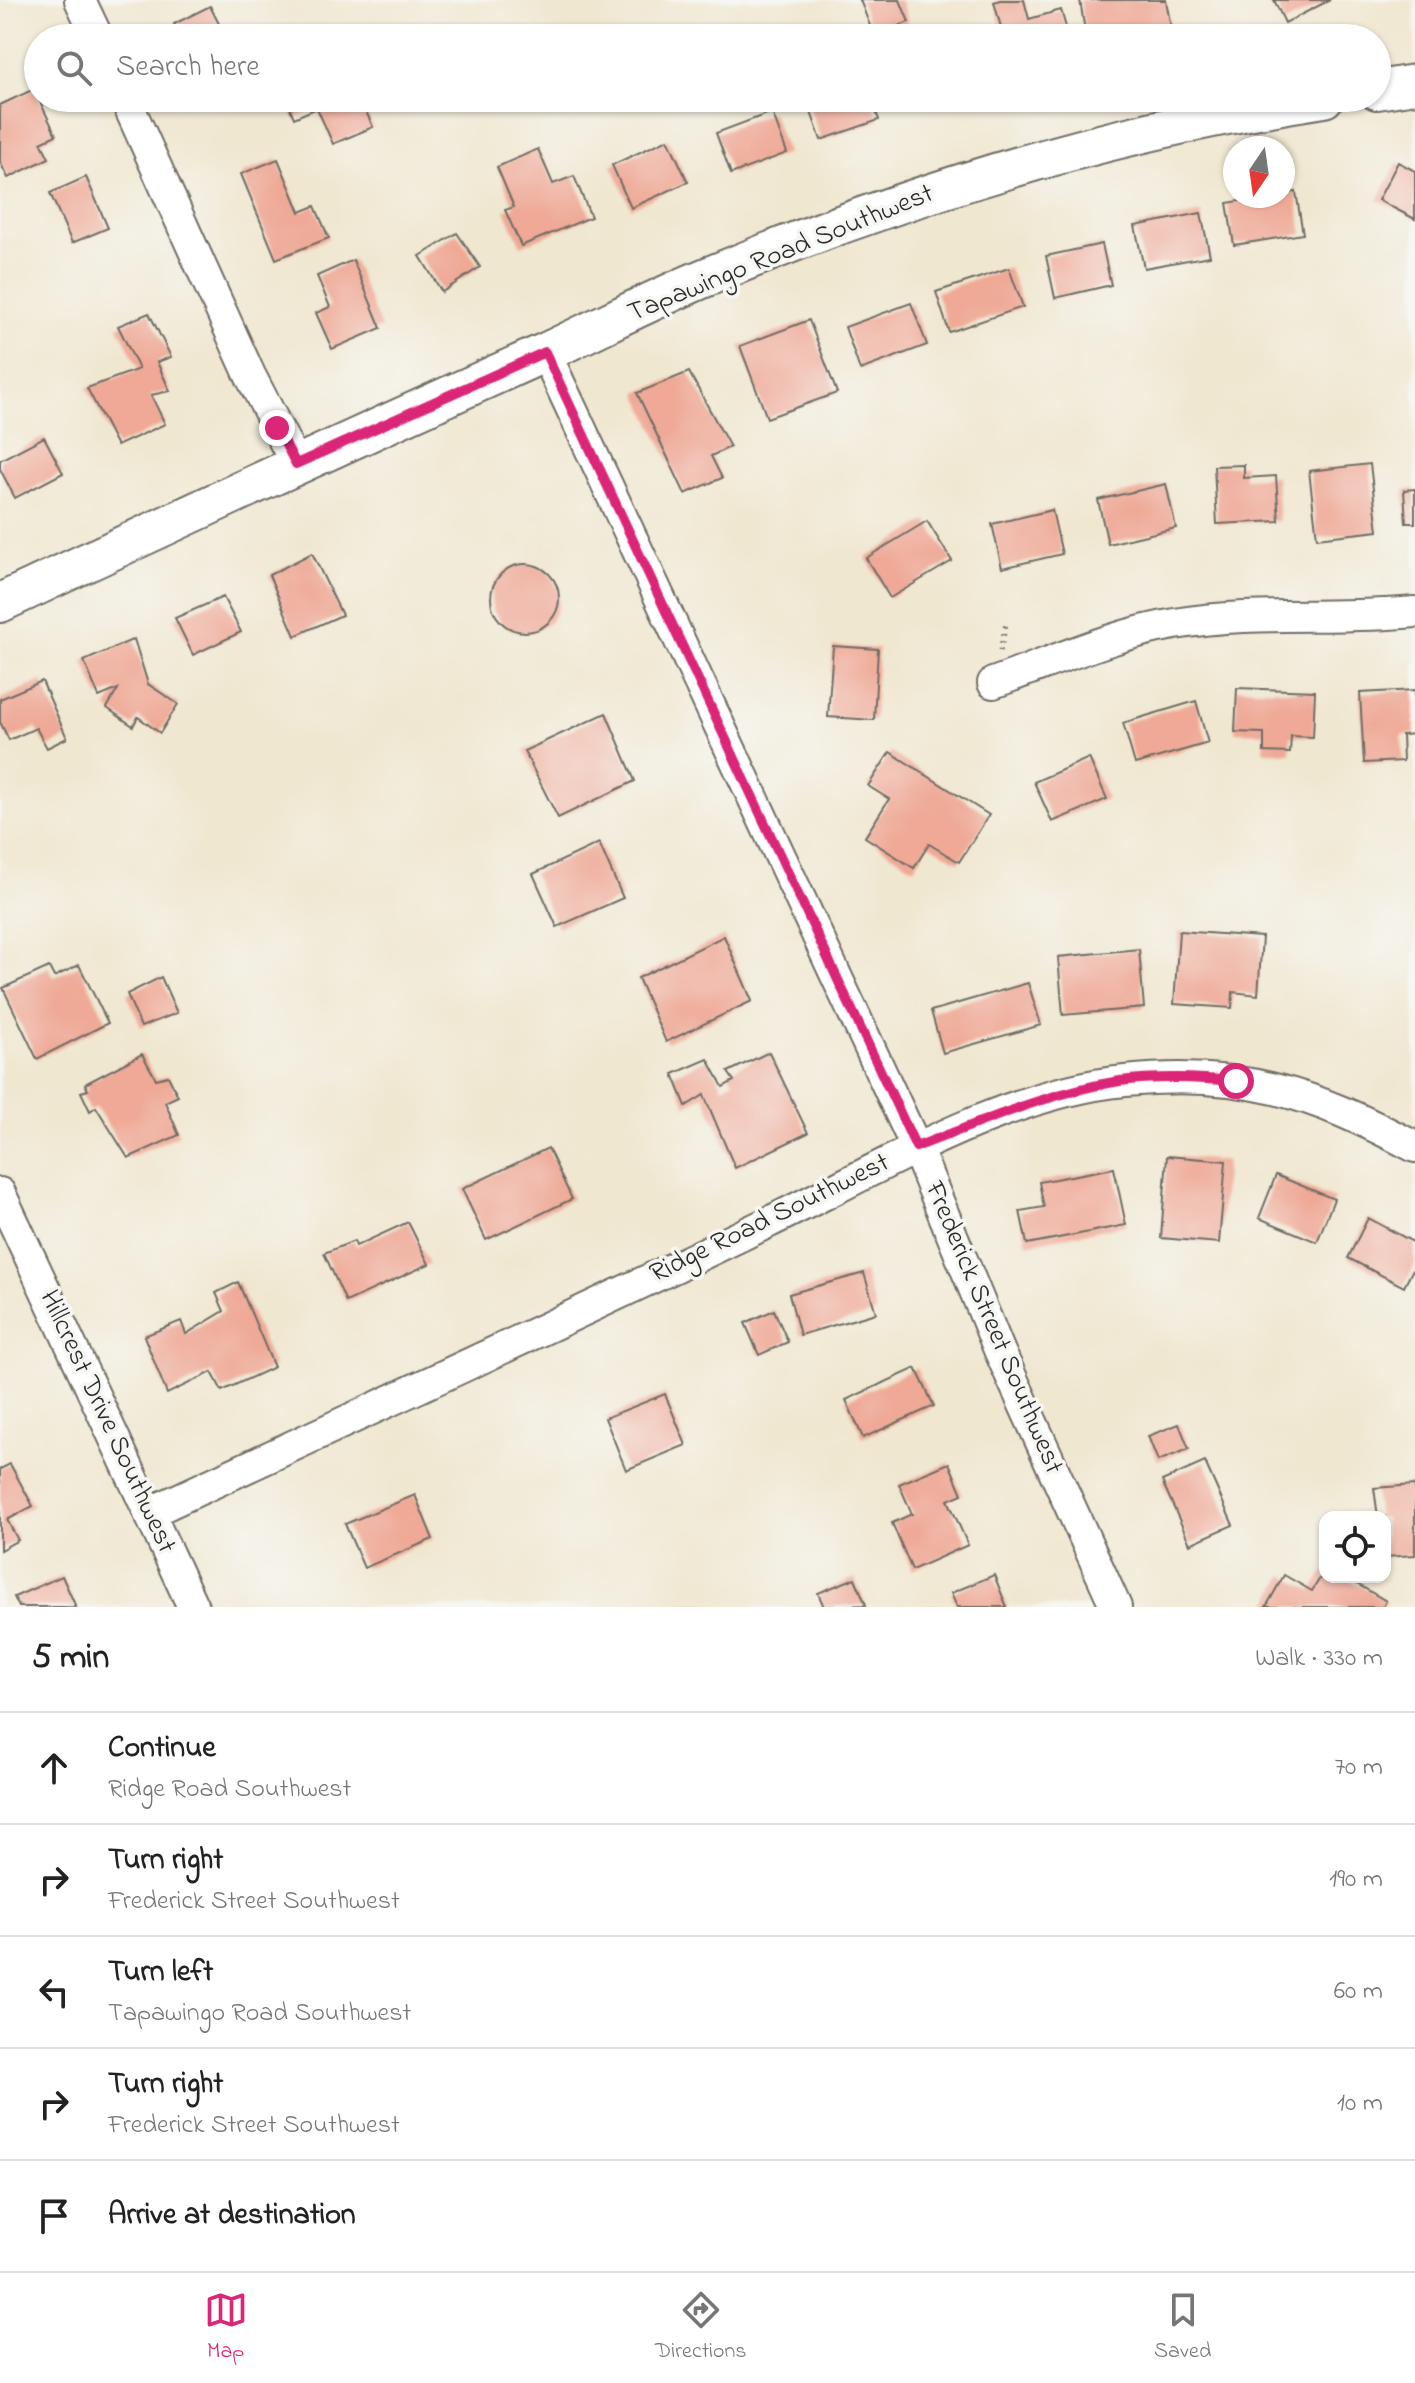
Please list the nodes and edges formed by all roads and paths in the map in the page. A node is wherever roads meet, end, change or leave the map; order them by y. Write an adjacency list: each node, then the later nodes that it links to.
1 (80, 0): 2 (street)
2 (91, 24)
3 (1415, 84): 4 (street)
4 (1391, 88)
5 (131, 112): 8 (street)
6 (1233, 112): 7 (street, Tapawingo Road Southwest)
7 (545, 352): 8 (street, Tapawingo Road Southwest); 12 (street, Frederick Street Southwest)
8 (296, 464): 9 (street, Tapawingo Road Southwest)
9 (0, 603)
10 (1415, 612): 11 (street)
11 (993, 683)
12 (916, 1147): 13 (street, Ridge Road Southwest); 15 (street, Ridge Road Southwest); 17 (street, Frederick Street Southwest)
13 (1415, 1147)
14 (0, 1193): 15 (street, Hillcrest Drive Southwest)
15 (149, 1513): 16 (street, Hillcrest Drive Southwest)
16 (193, 1607)
17 (1116, 1607)

